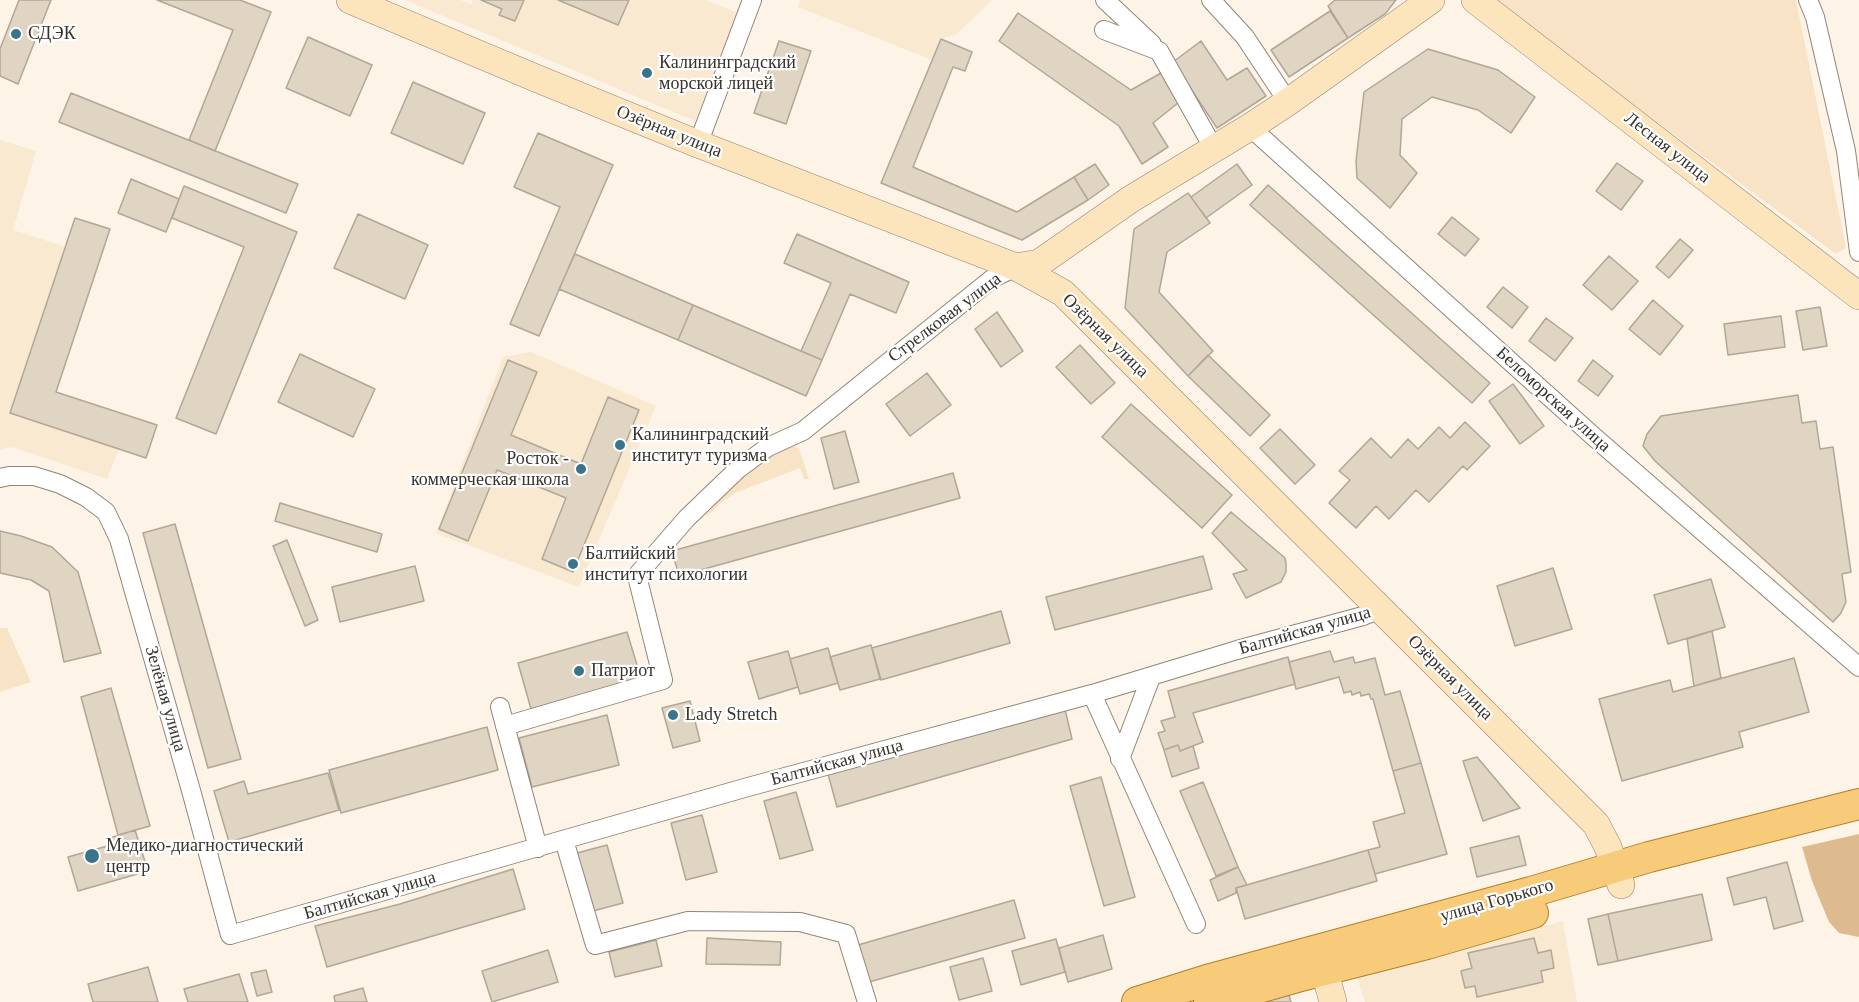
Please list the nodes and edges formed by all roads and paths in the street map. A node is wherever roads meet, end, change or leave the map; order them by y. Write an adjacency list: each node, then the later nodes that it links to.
1 (351, 0): 12 (street, Озёрная улица)
2 (752, 0): 12 (street)
3 (1105, 0): 9 (street)
4 (1211, 0): 10 (street)
5 (1431, 0): 10 (street, Стрелковая улица)
6 (1475, 0): 16 (street, Лесная улица)
7 (1808, 0): 14 (street)
8 (1104, 30): 9 (street)
9 (1160, 51): 13 (street)
10 (1288, 102): 11 (street, Стрелковая улица)
11 (1250, 127): 13 (street, Стрелковая улица); 19 (street, Беломорская улица)
12 (698, 144): 15 (street, Озёрная улица)
13 (1214, 149): 15 (street, Стрелковая улица)
14 (1859, 252)
15 (1016, 267): 18 (street, Озёрная улица); 23 (street, Стрелковая улица)
16 (1859, 296)
17 (0, 478): 30 (street, Зелёная улица)
18 (1380, 609): 20 (street, Балтийская улица); 29 (street, Озёрная улица)
19 (1859, 667)
20 (1151, 677): 21 (street, Балтийская улица); 24 (street)
21 (1092, 694): 24 (street); 27 (street, Балтийская улица)
22 (500, 707): 23 (street)
23 (505, 726): 28 (street)
24 (1120, 759): 31 (street)
25 (1859, 804): 29 (main road, улица Горького)
26 (1859, 820): 29 (main road, улица Горького)
27 (564, 840): 28 (street, Балтийская улица); 33 (street)
28 (538, 848): 30 (street, Балтийская улица)
29 (1618, 876): 32 (main road, улица Горького)
30 (295, 918)
31 (1197, 924)
32 (1322, 960): 34 (main road, улица Горького); 35 (main road, улица Горького); 36 (street)
33 (867, 1002)
34 (1137, 1002)
35 (1209, 1002)
36 (1333, 1002)

